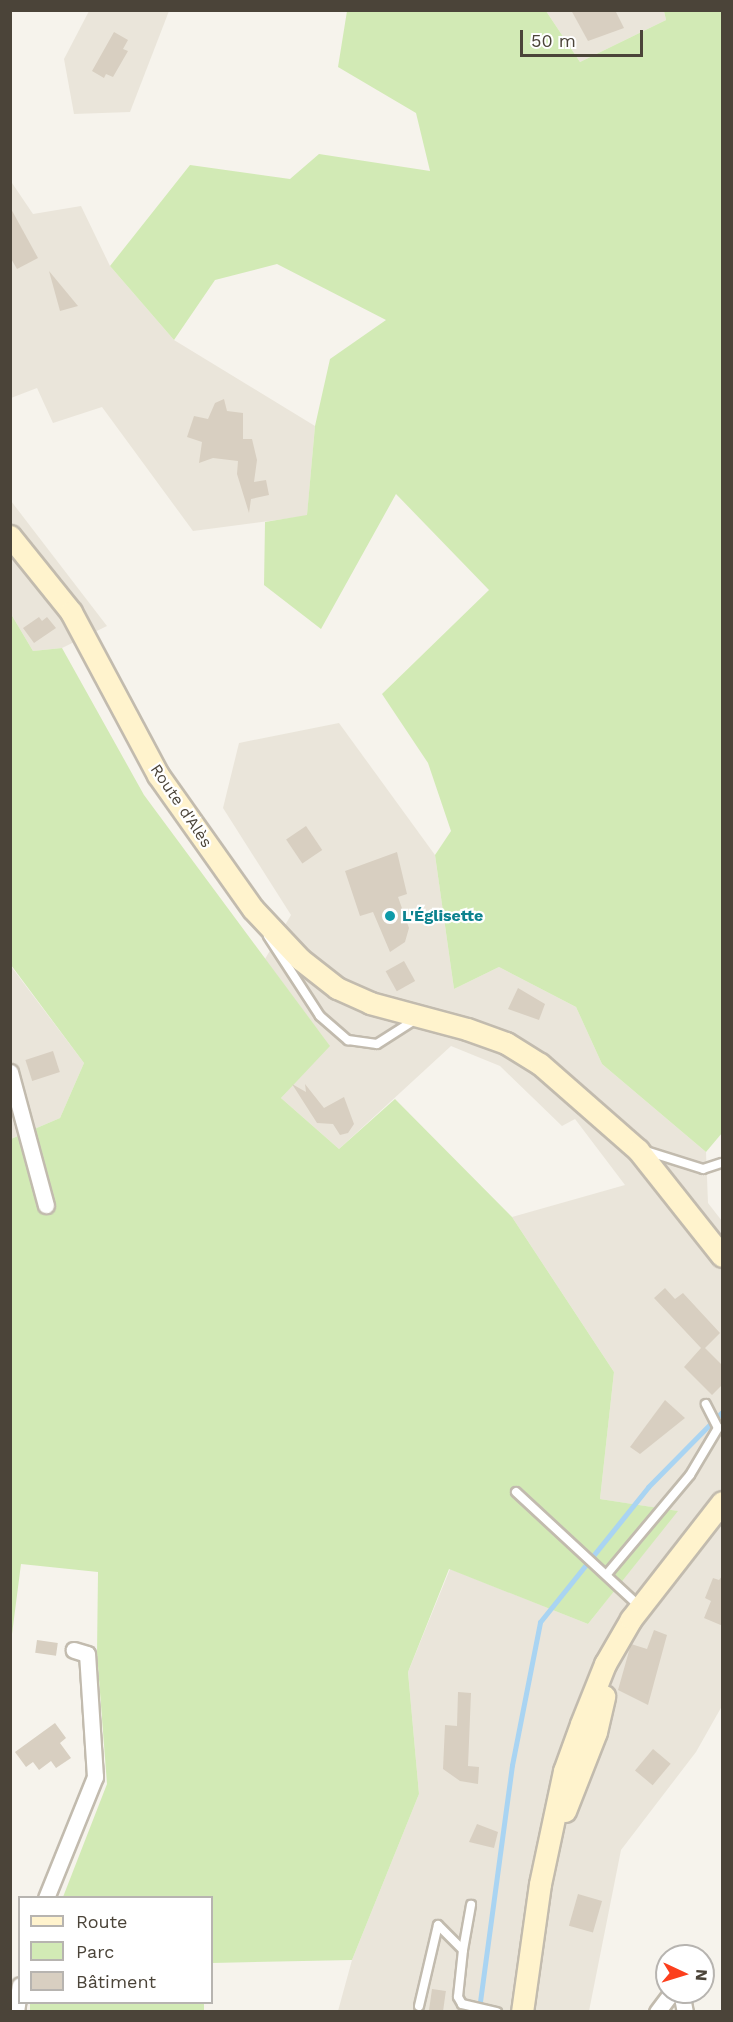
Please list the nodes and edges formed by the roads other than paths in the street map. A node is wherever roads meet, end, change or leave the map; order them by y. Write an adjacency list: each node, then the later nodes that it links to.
1 (10, 536): 2 (main road, Route d'Alès)
2 (253, 909): 3 (main road, Route d'Alès); 3 (lane)
3 (416, 1015): 5 (main road, Route d'Alès)
4 (10, 1072): 7 (street)
5 (638, 1150): 6 (lane); 8 (main road, Route d'Alès)
6 (723, 1163)
7 (46, 1205)
8 (698, 1220): 9 (main road); 10 (main road)
9 (723, 1242)
10 (723, 1256)
11 (706, 1404): 14 (lane)
12 (516, 1492): 14 (lane)
13 (723, 1502): 15 (main road)
14 (604, 1572): 15 (lane)
15 (641, 1608): 22 (main road)
16 (74, 1650): 17 (street)
17 (47, 1896)
18 (471, 1905): 19 (lane)
19 (463, 1950): 20 (lane); 21 (lane)
20 (419, 2006)
21 (493, 2010)
22 (522, 2012)

